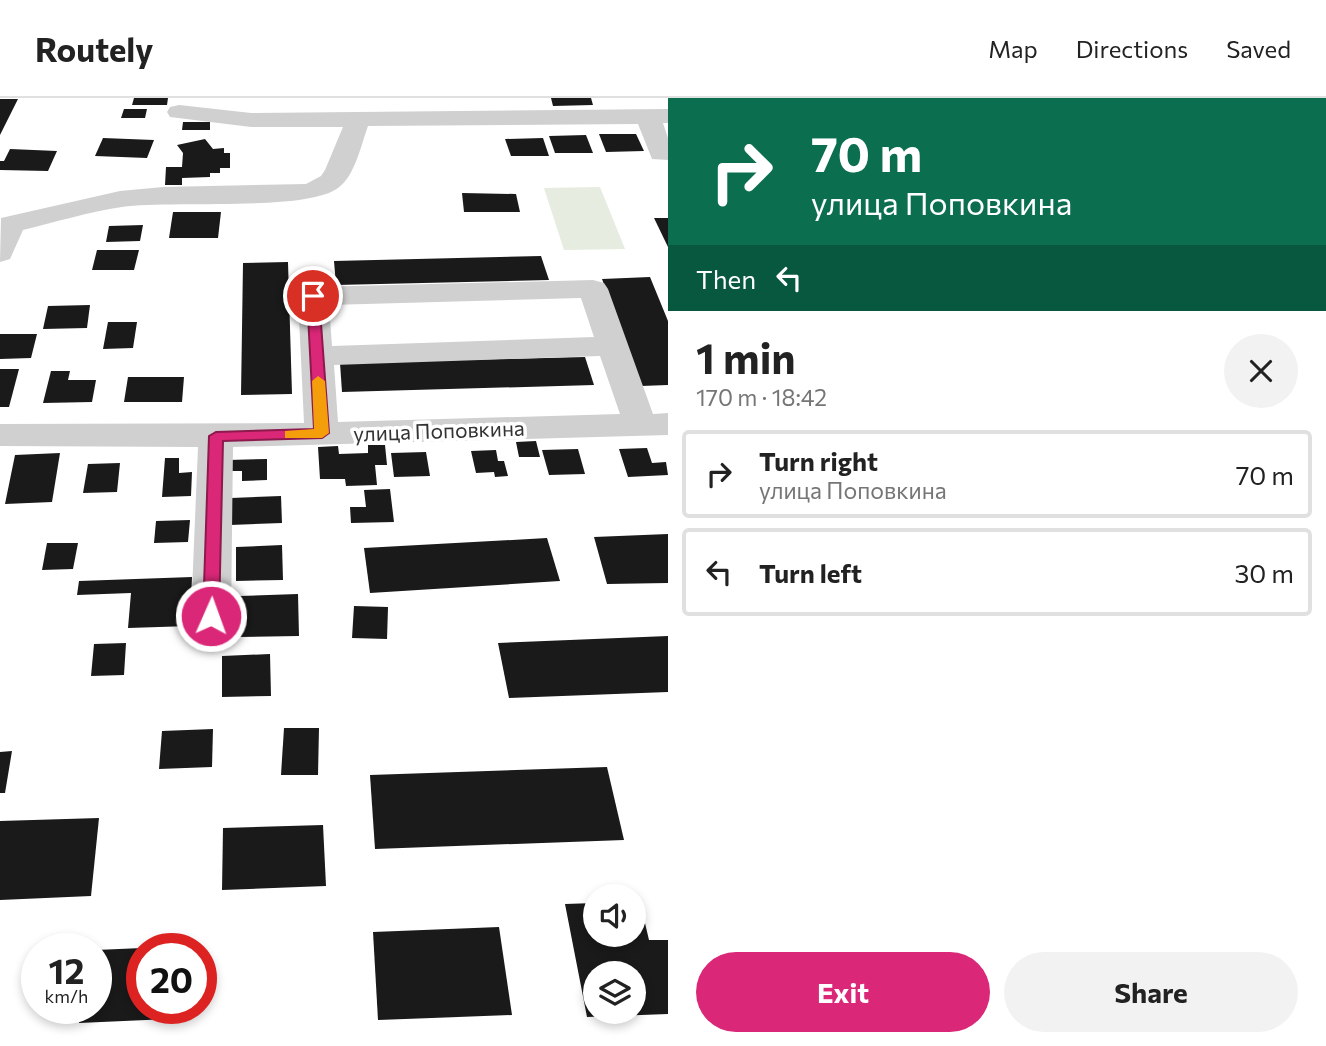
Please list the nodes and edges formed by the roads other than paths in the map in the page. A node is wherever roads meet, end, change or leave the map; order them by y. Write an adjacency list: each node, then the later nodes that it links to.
1 (402, 109): 3 (street); 4 (street)
2 (179, 112): 4 (street)
3 (658, 116): 5 (street)
4 (358, 119): 6 (street)
5 (662, 154)
6 (0, 253)
7 (612, 346): 8 (street); 8 (street); 9 (street)
8 (317, 356): 10 (street)
9 (654, 424): 10 (street, улица Поповкина)
10 (322, 433): 12 (street, улица Поповкина)
11 (0, 435): 12 (street, улица Поповкина)
12 (216, 436): 13 (street)
13 (211, 616)

